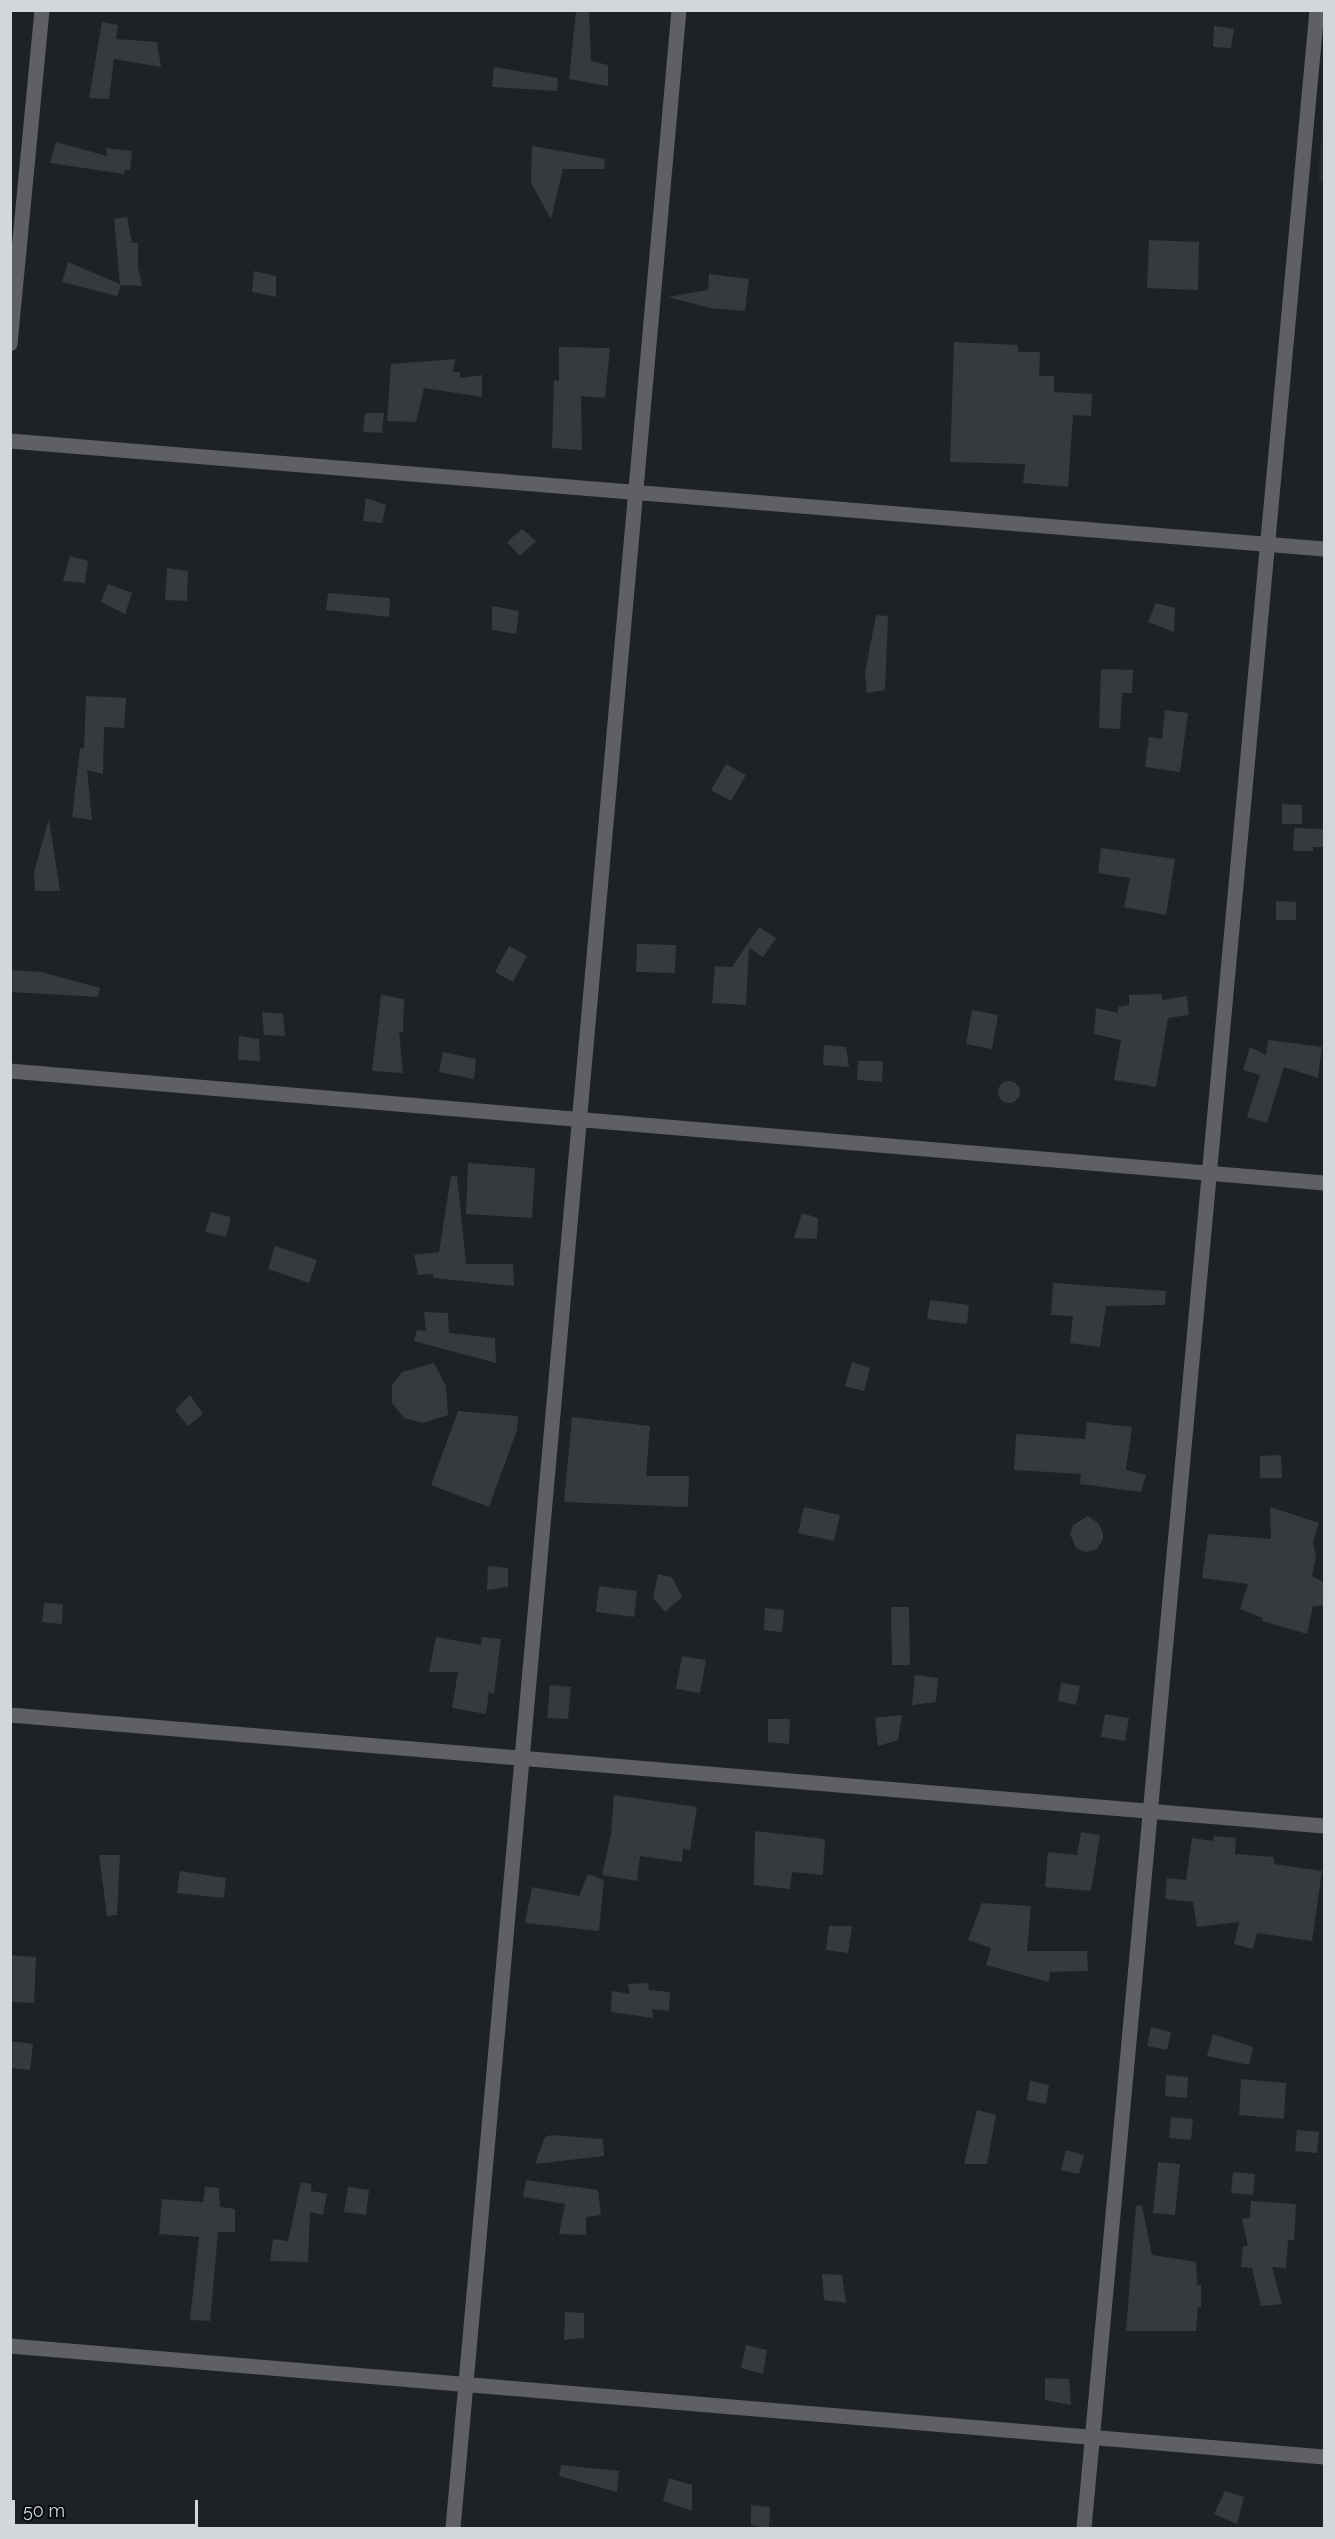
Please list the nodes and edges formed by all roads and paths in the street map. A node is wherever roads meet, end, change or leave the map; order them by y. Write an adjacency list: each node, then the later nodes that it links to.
1 (42, 10): 4 (street)
2 (679, 10): 6 (street)
3 (1317, 10): 7 (street)
4 (10, 344)
5 (10, 441): 6 (street)
6 (636, 492): 7 (street); 10 (street)
7 (1268, 544): 8 (street); 11 (street)
8 (1324, 549)
9 (10, 1071): 10 (street)
10 (580, 1120): 11 (street); 14 (street)
11 (1209, 1174): 12 (street); 15 (street)
12 (1324, 1184)
13 (10, 1715): 14 (street)
14 (522, 1758): 15 (street); 18 (street)
15 (1150, 1811): 16 (street); 19 (street)
16 (1324, 1826)
17 (10, 2346): 18 (street)
18 (466, 2384): 19 (street); 21 (street)
19 (1092, 2438): 20 (street); 22 (street)
20 (1324, 2457)
21 (453, 2529)
22 (1084, 2529)

